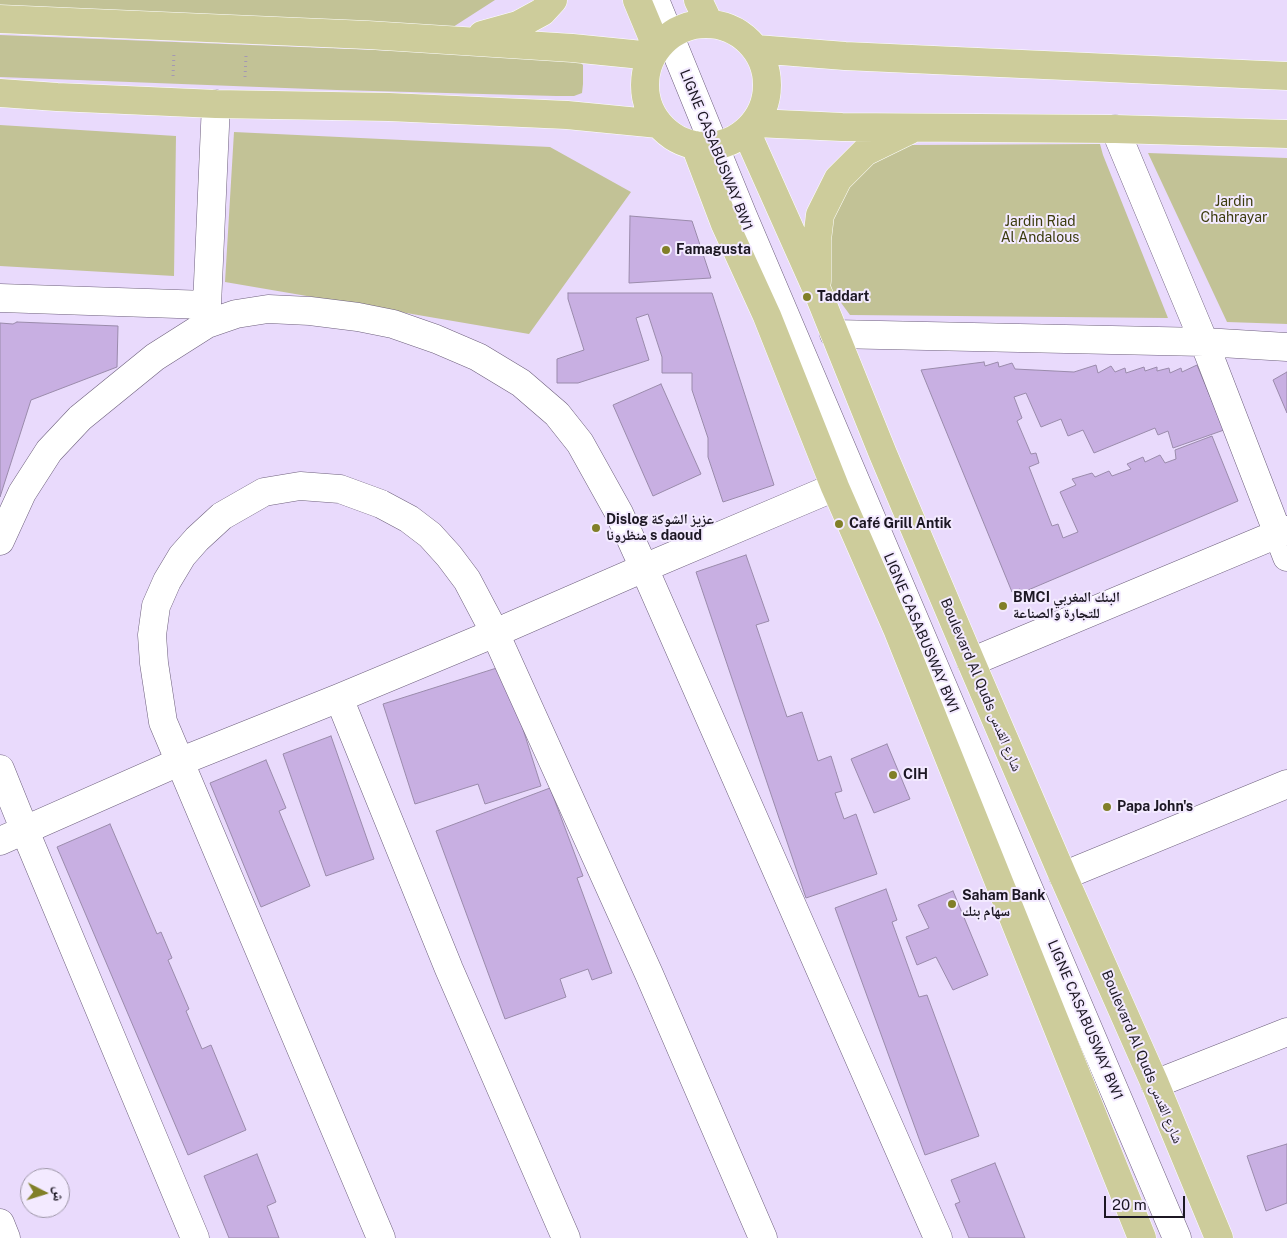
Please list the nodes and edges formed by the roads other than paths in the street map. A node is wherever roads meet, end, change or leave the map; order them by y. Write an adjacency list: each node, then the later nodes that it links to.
1 (553, 0): 7 (main road)
2 (637, 0): 8 (main road)
3 (655, 0): 8 (street, LIGNE CASABUSWAY BW1)
4 (671, 0): 8 (street, LIGNE CASABUSWAY BW1)
5 (703, 12): 8 (main road); 9 (main road)
6 (0, 19): 7 (main road)
7 (461, 41): 8 (main road)
8 (665, 42): 13 (main road); 17 (street, LIGNE CASABUSWAY BW1)
9 (756, 49): 10 (main road); 17 (main road)
10 (1287, 76)
11 (0, 93): 12 (main road)
12 (216, 104): 13 (main road); 20 (street)
13 (659, 124): 17 (main road)
14 (914, 128): 15 (main road); 17 (main road); 18 (main road)
15 (1115, 129): 16 (main road); 22 (street)
16 (1287, 134)
17 (728, 137): 18 (main road, Boulevard Al Quds شارع القدس); 24 (main road); 47 (street, LIGNE CASABUSWAY BW1); 48 (street, LIGNE CASABUSWAY BW1)
18 (817, 290): 21 (main road, Boulevard Al Quds شارع القدس)
19 (0, 298): 20 (street)
20 (207, 314): 26 (street); 27 (street)
21 (834, 334): 22 (street); 29 (main road, Boulevard Al Quds شارع القدس)
22 (1204, 342): 23 (street); 25 (street)
23 (1287, 347)
24 (835, 487): 27 (street); 46 (main road)
25 (1284, 540): 29 (street)
26 (0, 542)
27 (644, 568): 28 (street); 45 (street)
28 (495, 633): 30 (street); 31 (street); 44 (street)
29 (971, 662): 36 (main road, Boulevard Al Quds شارع القدس)
30 (339, 698): 31 (street); 43 (street)
31 (179, 762): 34 (street); 42 (street)
32 (0, 769): 34 (street)
33 (1287, 784): 36 (street)
34 (25, 831): 35 (street); 41 (street)
35 (0, 841)
36 (1063, 876): 38 (main road, Boulevard Al Quds شارع القدس)
37 (1287, 1032): 38 (street)
38 (1155, 1084): 49 (main road, Boulevard Al Quds شارع القدس)
39 (0, 1223): 40 (street)
40 (6, 1238)
41 (195, 1238)
42 (381, 1238)
43 (566, 1238)
44 (763, 1238)
45 (938, 1238)
46 (1142, 1238)
47 (1177, 1238)
48 (1188, 1238)
49 (1219, 1238)

